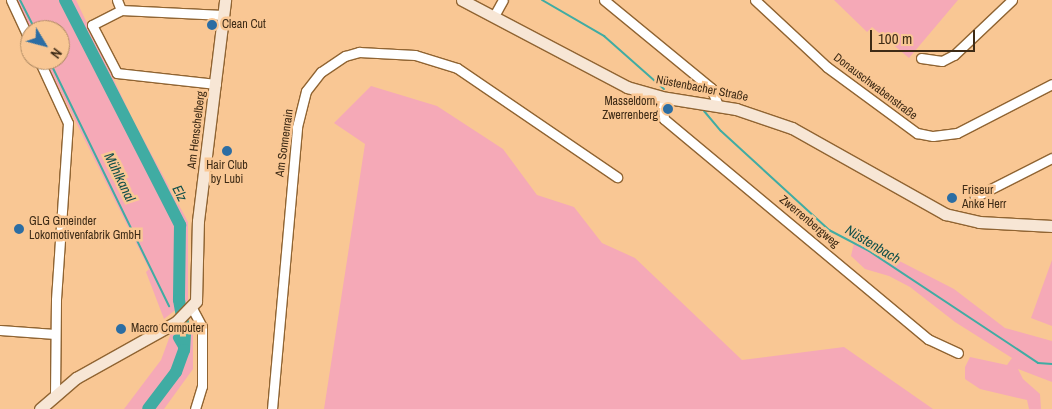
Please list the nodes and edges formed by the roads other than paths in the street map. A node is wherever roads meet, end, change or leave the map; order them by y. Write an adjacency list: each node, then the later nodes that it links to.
1 (10, 0): 12 (street)
2 (117, 0): 9 (street)
3 (225, 0): 10 (main road, Am Henschelberg)
4 (462, 0): 11 (main road, Nüstenbacher Straße)
5 (503, 0): 11 (street)
6 (604, 0): 18 (street)
7 (754, 0): 16 (street, Donauschwabenstraße)
8 (1012, 0): 13 (street)
9 (122, 10): 10 (street); 15 (street)
10 (224, 15): 15 (main road, Am Henschelberg)
11 (494, 16): 17 (main road, Nüstenbacher Straße)
12 (20, 20)
13 (921, 58)
14 (44, 70): 25 (street)
15 (216, 84): 23 (main road, Am Henschelberg)
16 (1052, 84)
17 (661, 97): 18 (main road, Nüstenbacher Straße); 26 (street, Zwerrenbergweg)
18 (718, 105): 22 (main road, Nüstenbacher Straße)
19 (1052, 158): 21 (street)
20 (617, 177): 30 (street, Am Sonnenrain)
21 (975, 197)
22 (1052, 226)
23 (189, 311): 27 (main road); 29 (street)
24 (0, 330): 25 (street)
25 (55, 334): 27 (street)
26 (958, 353)
27 (55, 395): 28 (main road)
28 (40, 409)
29 (196, 409)
30 (272, 409)

